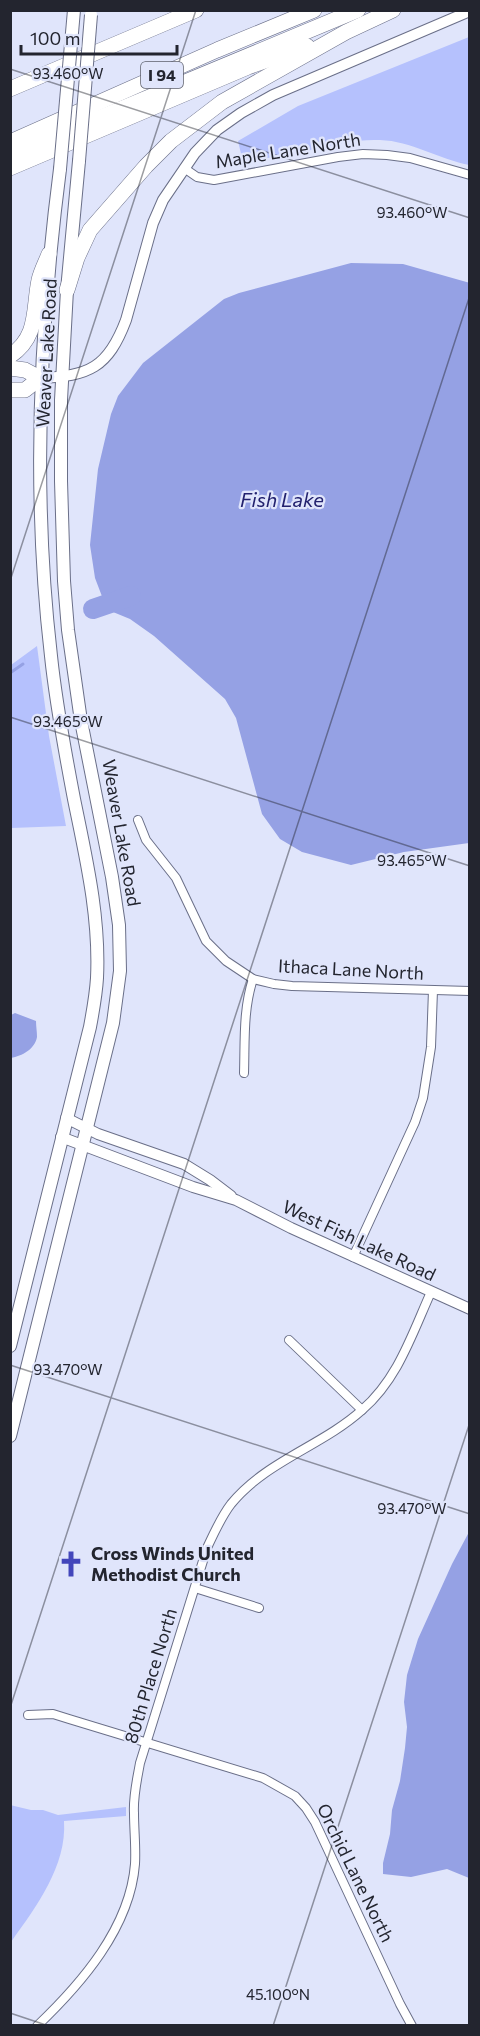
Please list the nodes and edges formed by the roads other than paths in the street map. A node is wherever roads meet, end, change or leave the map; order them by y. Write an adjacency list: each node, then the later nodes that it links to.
1 (74, 10): 15 (main road, Weaver Lake Road, bridge)
2 (92, 10): 16 (main road, Weaver Lake Road, bridge)
3 (196, 10): 9 (highway, I 94)
4 (314, 10): 10 (highway, I 94)
5 (358, 10): 11 (highway)
6 (393, 10): 8 (highway)
7 (470, 11): 13 (street)
8 (346, 32): 12 (highway); 16 (highway)
9 (10, 89)
10 (10, 142)
11 (10, 155)
12 (10, 168)
13 (184, 168): 14 (street, Maple Lane North); 19 (street)
14 (470, 175)
15 (49, 254): 17 (highway); 20 (main road, Weaver Lake Road)
16 (67, 290): 19 (main road, Weaver Lake Road)
17 (10, 356)
18 (10, 368): 20 (highway)
19 (63, 377): 20 (street); 28 (main road, Weaver Lake Road)
20 (40, 378): 21 (highway); 27 (main road, Weaver Lake Road)
21 (10, 390)
22 (138, 820): 23 (street, Ithaca Lane North)
23 (253, 979): 24 (street, Ithaca Lane North); 26 (street)
24 (433, 990): 25 (street, Ithaca Lane North); 32 (street)
25 (470, 991)
26 (244, 1073)
27 (66, 1118): 28 (street, West Fish Lake Road); 29 (main road, Weaver Lake Road)
28 (87, 1129): 30 (main road, Weaver Lake Road); 31 (street, West Fish Lake Road)
29 (61, 1137): 30 (street, West Fish Lake Road); 35 (main road, Weaver Lake Road)
30 (83, 1146): 31 (street, West Fish Lake Road); 40 (main road, Weaver Lake Road)
31 (236, 1200): 32 (street, West Fish Lake Road)
32 (353, 1257): 33 (street, West Fish Lake Road)
33 (431, 1292): 34 (street, West Fish Lake Road); 39 (street, 80th Place North)
34 (470, 1309)
35 (18, 1313): 36 (main road); 38 (main road, Weaver Lake Road)
36 (10, 1328)
37 (289, 1340): 39 (street)
38 (10, 1346)
39 (362, 1410): 41 (street, 80th Place North)
40 (10, 1436)
41 (195, 1588): 42 (street); 44 (street, 80th Place North)
42 (260, 1608)
43 (28, 1715): 44 (street, Orchid Lane North)
44 (147, 1743): 45 (street, 80th Place North); 46 (street, Orchid Lane North)
45 (37, 2025)
46 (412, 2025)

